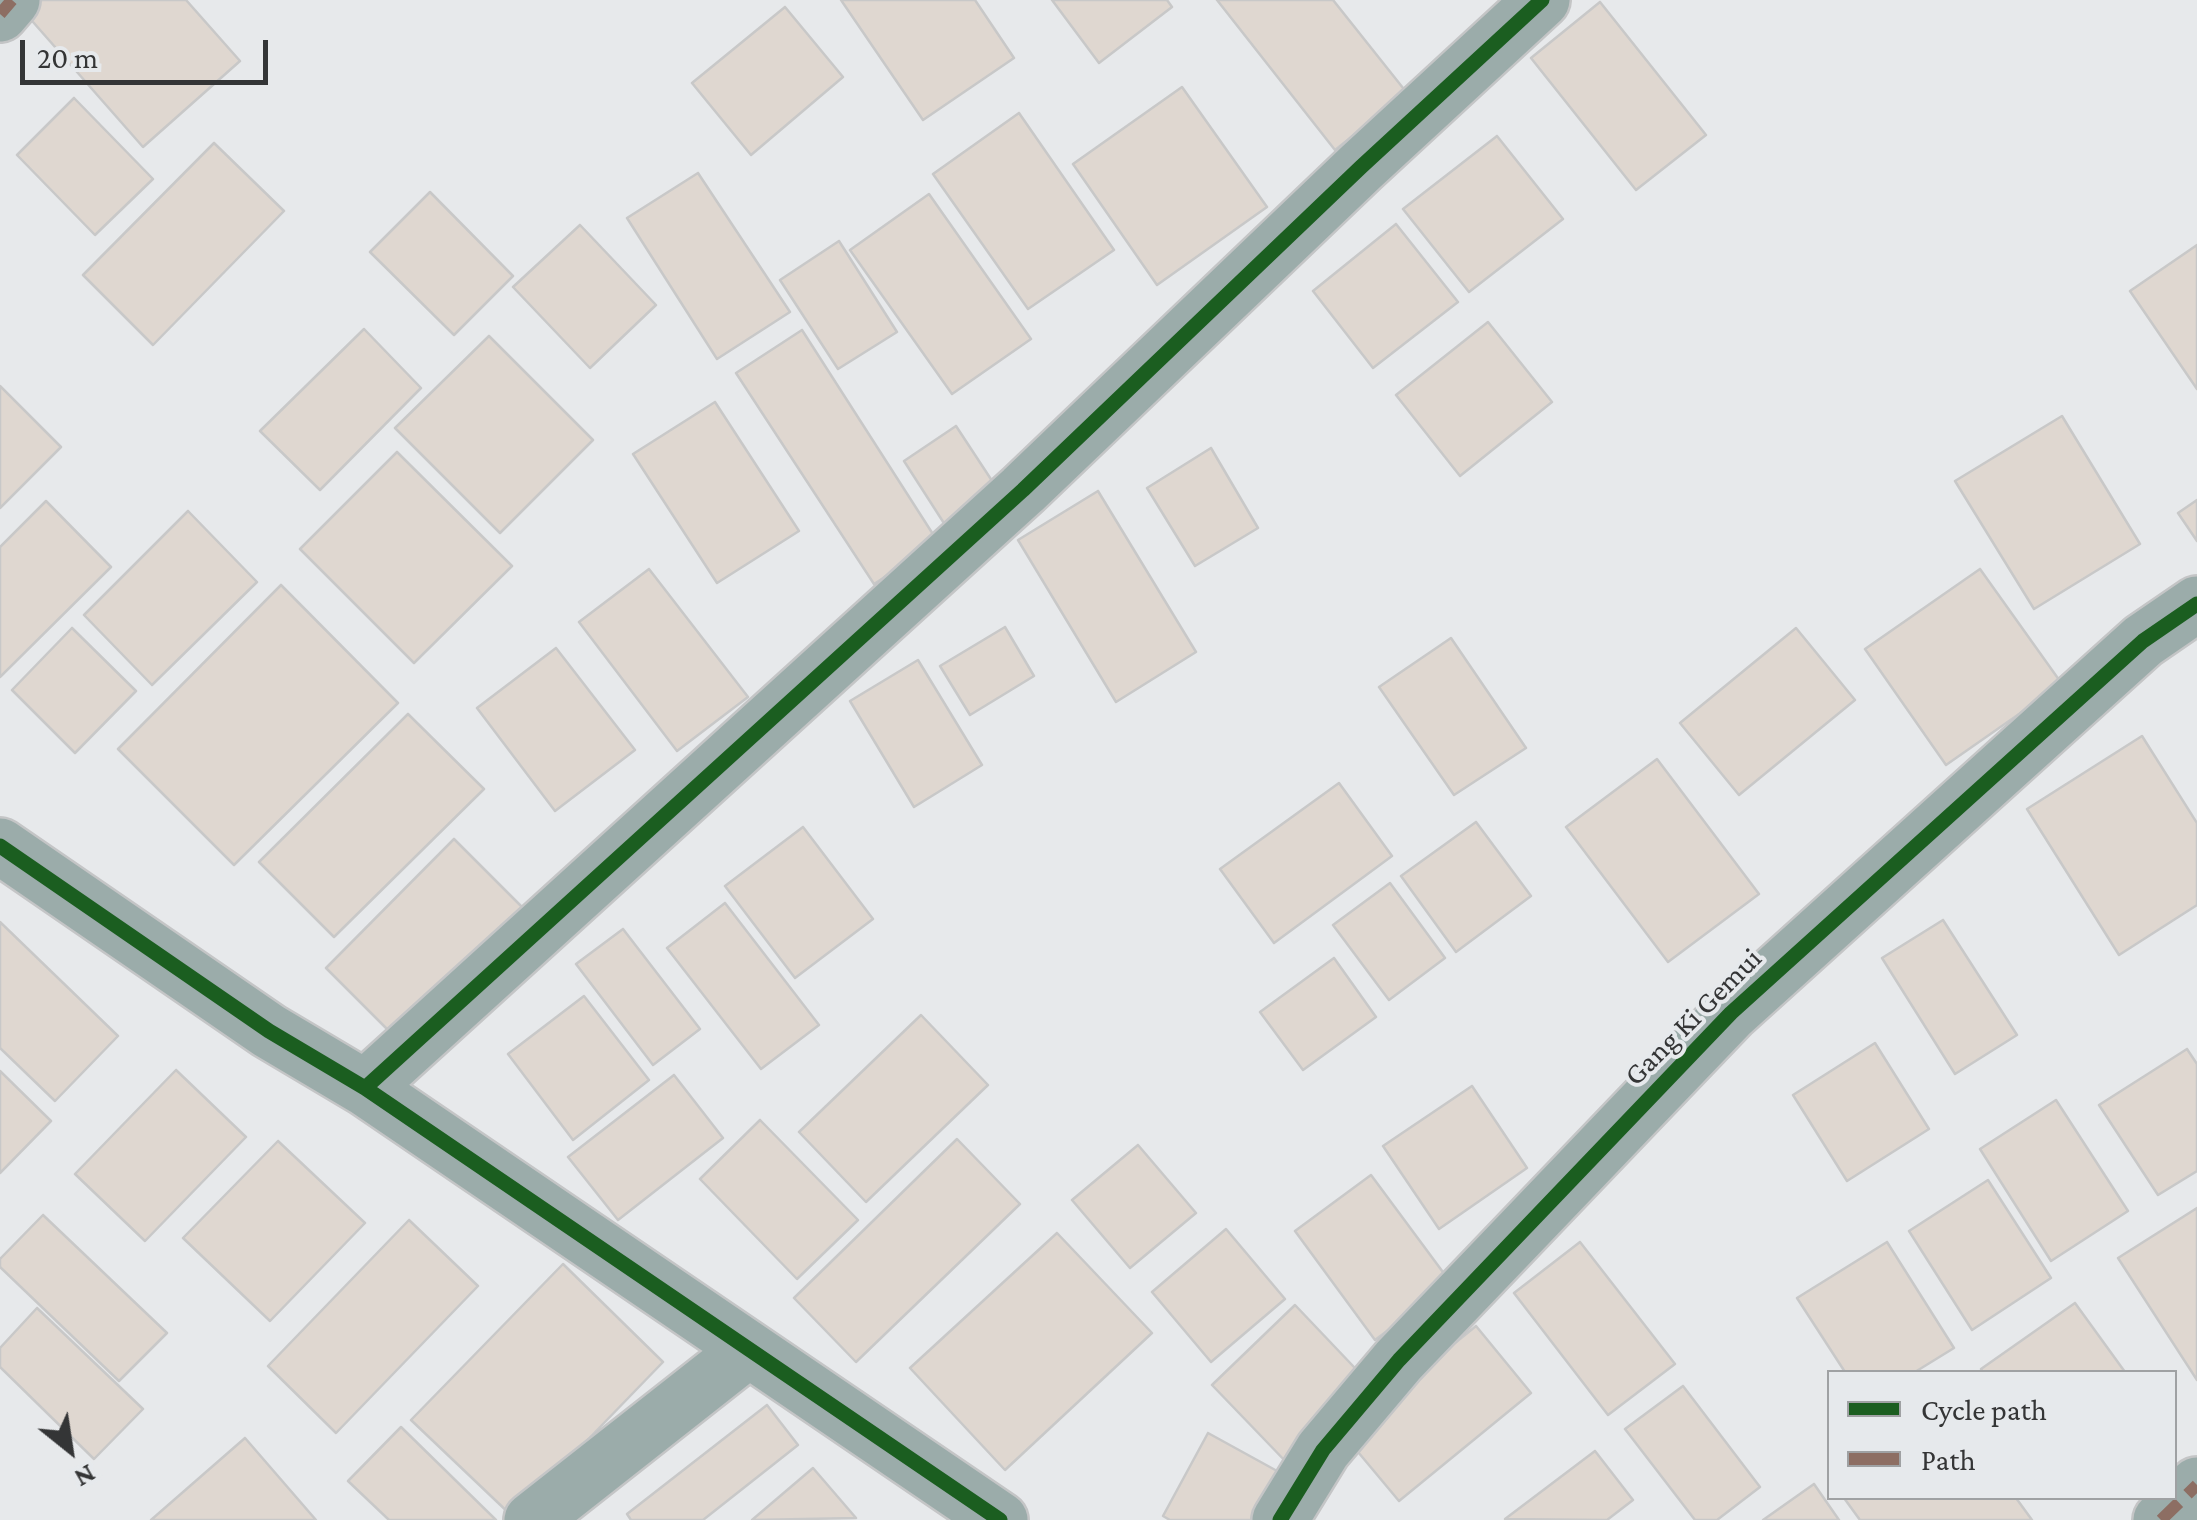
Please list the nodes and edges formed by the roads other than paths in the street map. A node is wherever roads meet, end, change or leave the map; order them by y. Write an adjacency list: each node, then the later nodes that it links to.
1 (12, 0): 3 (street)
2 (1542, 0): 6 (street)
3 (0, 14)
4 (2197, 604): 11 (street, Gang Ki Gemui)
5 (0, 846): 6 (street)
6 (365, 1088): 7 (street)
7 (748, 1350): 9 (street); 10 (street)
8 (2197, 1485): 12 (street)
9 (532, 1520)
10 (1000, 1520)
11 (1280, 1520)
12 (2161, 1520)

